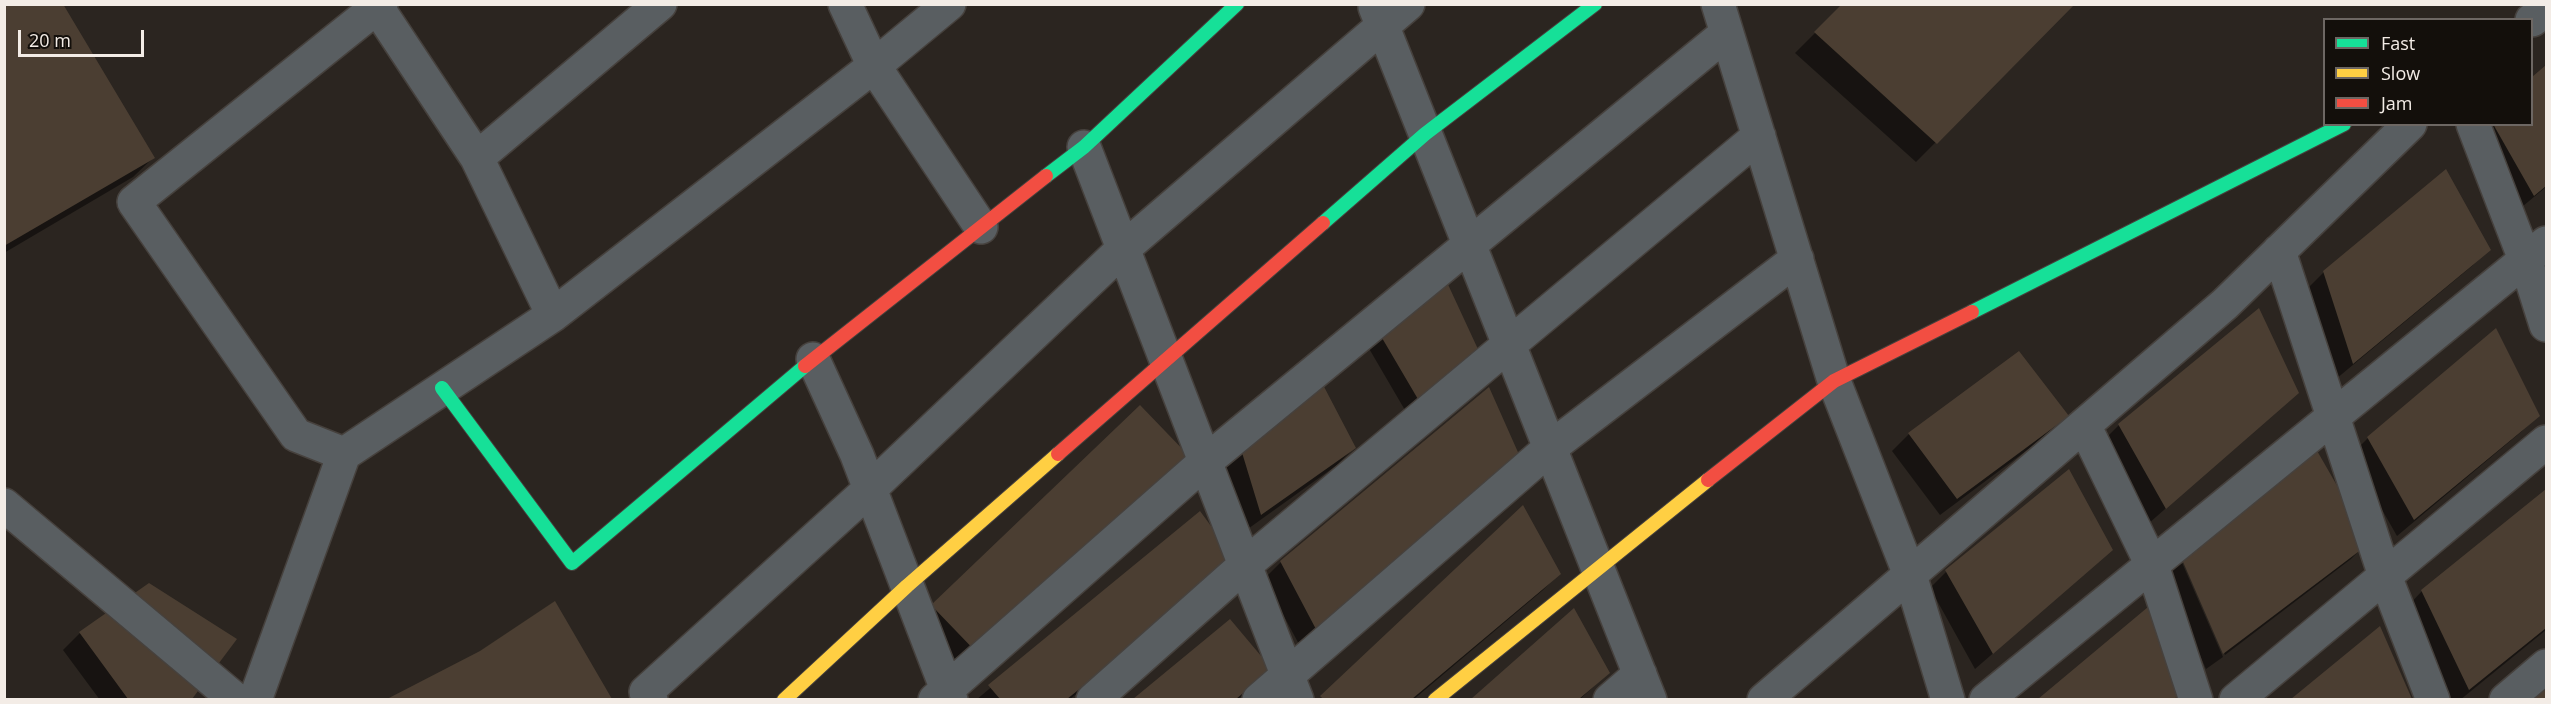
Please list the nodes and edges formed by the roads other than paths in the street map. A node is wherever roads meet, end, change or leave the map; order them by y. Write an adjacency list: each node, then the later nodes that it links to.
1 (660, 4): 19 (street)
2 (845, 4): 12 (street)
3 (949, 4): 12 (street)
4 (1236, 4): 18 (street)
5 (1408, 4): 9 (street)
6 (1595, 4): 16 (street)
7 (378, 6): 19 (street); 37 (street)
8 (2547, 10): 11 (street)
9 (1379, 16): 16 (street); 22 (street)
10 (1723, 19): 17 (street); 21 (street)
11 (2533, 19)
12 (874, 66): 20 (street); 26 (street)
13 (2340, 126): 31 (street)
14 (2408, 126): 23 (street)
15 (2474, 126): 24 (street)
16 (1425, 134): 21 (street); 30 (street)
17 (1759, 136): 25 (street); 28 (street)
18 (1084, 147): 20 (street); 22 (street)
19 (477, 158): 26 (street)
20 (981, 227): 29 (street)
21 (1470, 246): 28 (street); 38 (street)
22 (1124, 249): 30 (street); 39 (street)
23 (2279, 251): 33 (street); 34 (street)
24 (2536, 252): 27 (street); 33 (street)
25 (1797, 259): 31 (street); 36 (street)
26 (553, 315): 32 (street)
27 (2547, 325)
28 (1508, 343): 36 (street); 41 (street)
29 (813, 359): 32 (street); 39 (street)
30 (1166, 360): 38 (street); 46 (street)
31 (1834, 381): 43 (street); 44 (street)
32 (442, 388): 37 (street)
33 (2333, 418): 42 (street); 45 (street)
34 (2084, 425): 42 (street); 44 (street)
35 (2547, 442): 45 (street)
36 (1550, 448): 43 (street); 48 (street)
37 (344, 454): 52 (street)
38 (1205, 462): 41 (street); 50 (street)
39 (870, 489): 46 (street); 53 (street)
40 (4, 505): 51 (street)
41 (1245, 565): 48 (street); 55 (street)
42 (2152, 565): 61 (street); 62 (street)
43 (1598, 567): 49 (street); 57 (street)
44 (1910, 575): 59 (street); 60 (street)
45 (2385, 576): 63 (street); 64 (street)
46 (907, 586): 50 (street); 54 (street)
47 (2547, 666): 65 (street)
48 (1292, 687): 56 (street)
49 (1645, 687): 58 (street)
50 (944, 696)
51 (236, 699)
52 (255, 699)
53 (651, 699)
54 (783, 699)
55 (1093, 699)
56 (1259, 699)
57 (1436, 699)
58 (1610, 699)
59 (1764, 699)
60 (1948, 699)
61 (1986, 699)
62 (2196, 699)
63 (2236, 699)
64 (2433, 699)
65 (2506, 699)

